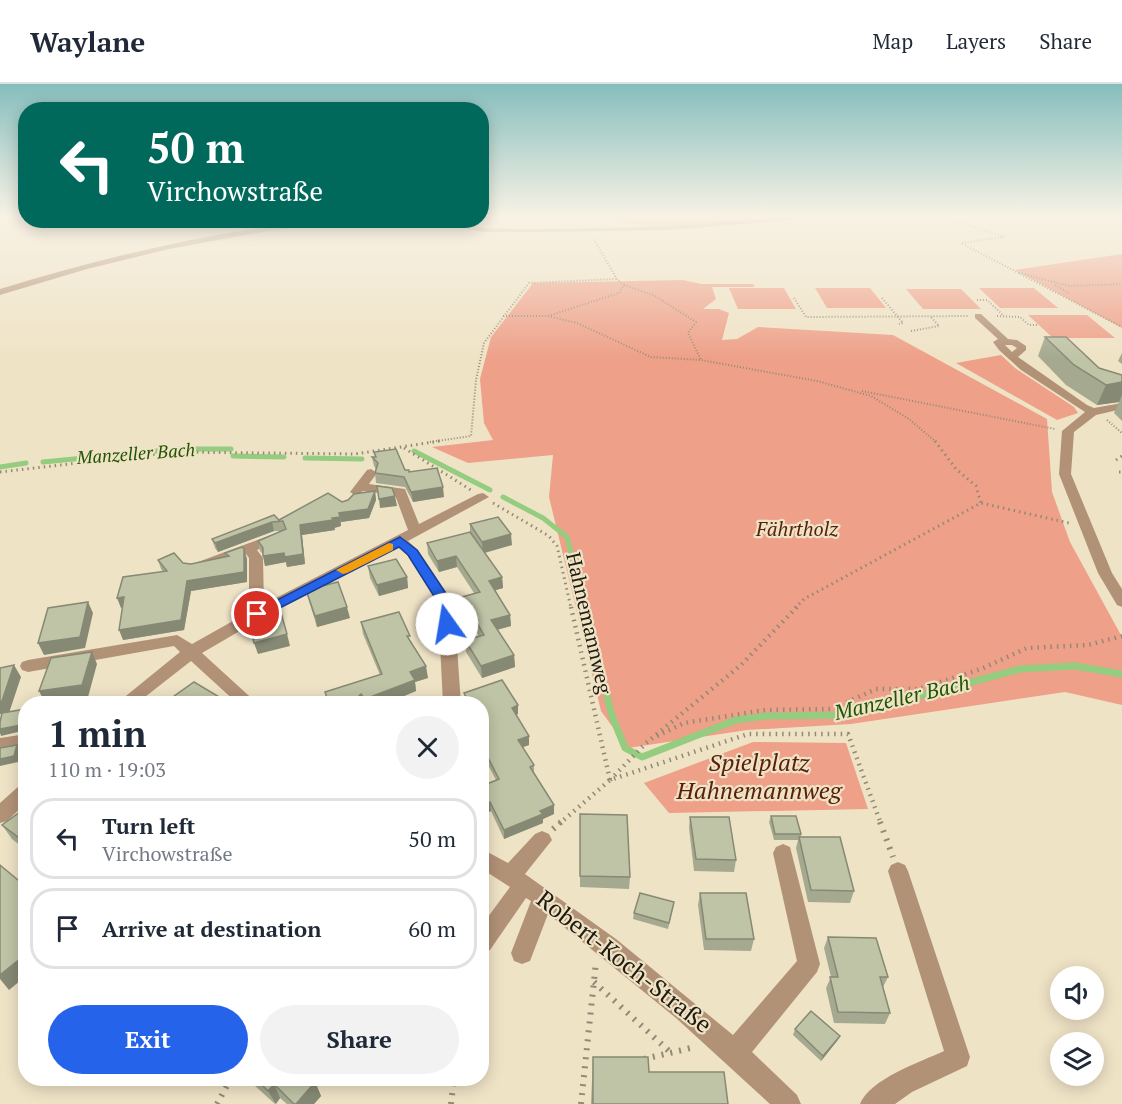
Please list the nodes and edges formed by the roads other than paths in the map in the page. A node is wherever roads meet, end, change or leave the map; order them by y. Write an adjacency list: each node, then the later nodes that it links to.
1 (95, 265): 2 (street)
2 (0, 292)
3 (978, 316): 4 (street)
4 (1005, 341): 5 (street); 5 (street)
5 (1012, 357): 7 (street)
6 (1122, 406): 7 (street)
7 (1092, 412): 17 (street)
8 (371, 473): 9 (street)
9 (361, 487): 11 (street); 12 (street)
10 (483, 497): 12 (street)
11 (349, 499)
12 (416, 533): 14 (street)
13 (280, 536): 15 (street)
14 (400, 541): 18 (street); 23 (street)
15 (248, 548): 16 (street); 18 (street)
16 (195, 568)
17 (1122, 602)
18 (257, 614): 19 (street)
19 (190, 653): 20 (street); 21 (street); 22 (street)
20 (28, 666)
21 (134, 696)
22 (241, 696)
23 (452, 696)
24 (18, 742): 25 (street)
25 (0, 745)
26 (18, 798): 27 (street)
27 (0, 815)
28 (542, 840): 32 (street)
29 (783, 853): 36 (street)
30 (489, 862): 32 (street, Robert-Koch-Straße)
31 (898, 871): 38 (street)
32 (517, 880): 33 (street, Robert-Koch-Straße); 34 (street)
33 (543, 898): 35 (street); 36 (street, Robert-Koch-Straße)
34 (489, 930)
35 (522, 952)
36 (729, 1046): 37 (street, Robert-Koch-Straße)
37 (788, 1104)
38 (873, 1104)

